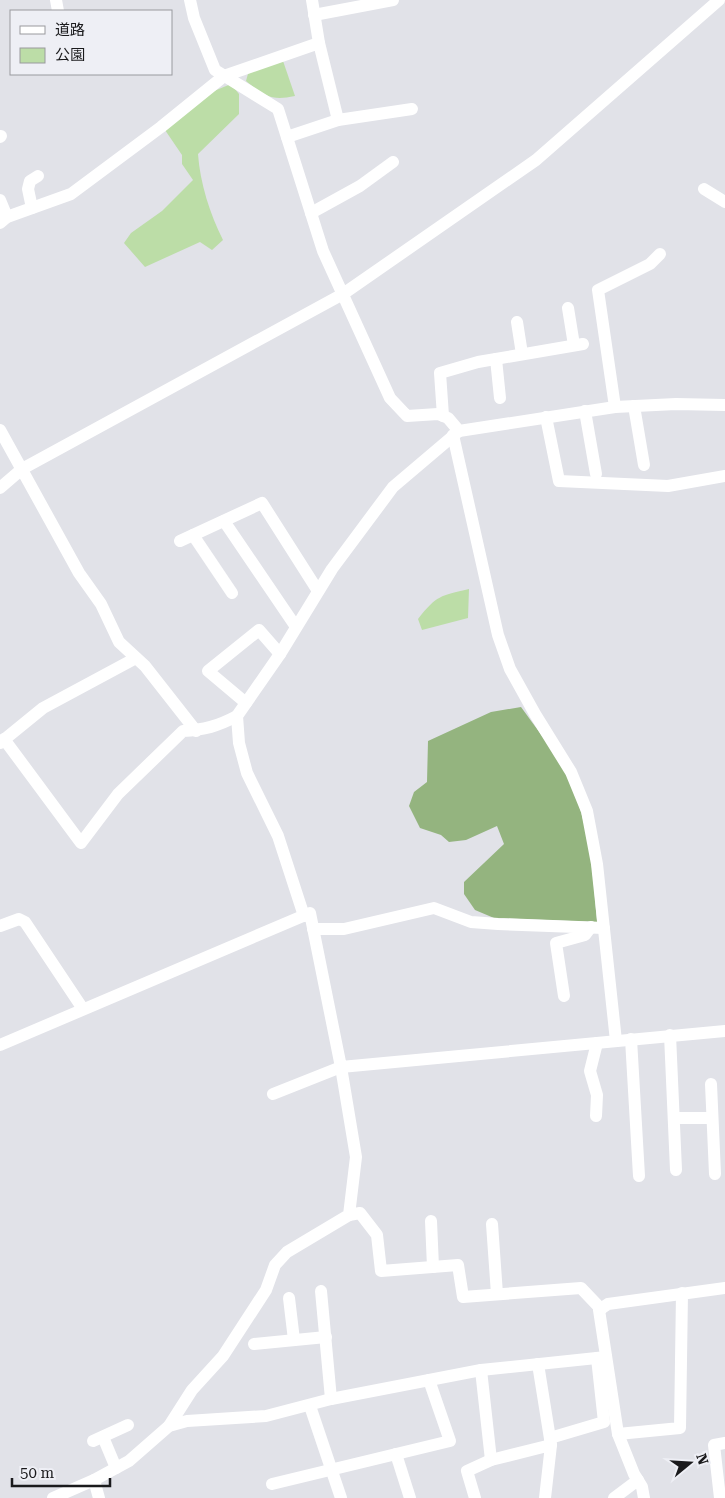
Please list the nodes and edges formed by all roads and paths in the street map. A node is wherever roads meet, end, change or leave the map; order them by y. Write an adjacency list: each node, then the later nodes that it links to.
1 (190, 0): 7 (street)
2 (312, 0): 5 (street)
3 (393, 0): 5 (street)
4 (719, 0): 20 (street)
5 (314, 15): 6 (street)
6 (318, 42): 7 (street); 9 (street)
7 (224, 76): 10 (street); 16 (street)
8 (412, 109): 9 (street)
9 (338, 120): 10 (street)
10 (287, 137): 17 (street)
11 (393, 162): 17 (street)
12 (38, 176): 16 (street)
13 (704, 189): 15 (street)
14 (0, 200): 18 (street)
15 (725, 202)
16 (32, 208): 18 (street)
17 (311, 213): 20 (street)
18 (3, 220)
19 (660, 254): 28 (street)
20 (342, 294): 30 (street); 35 (street)
21 (568, 308): 23 (street)
22 (517, 322): 23 (street)
23 (522, 354): 24 (street)
24 (496, 359): 25 (street); 30 (street)
25 (500, 398)
26 (725, 405): 27 (street)
27 (634, 406): 28 (street); 34 (street)
28 (616, 407): 29 (street)
29 (584, 411): 31 (street); 36 (street)
30 (443, 416): 33 (street)
31 (546, 417): 33 (street); 37 (street)
32 (0, 430): 35 (street)
33 (456, 433): 42 (street); 54 (street)
34 (644, 465)
35 (22, 469): 38 (street); 46 (street)
36 (596, 474)
37 (725, 476)
38 (0, 488)
39 (224, 520): 40 (street); 42 (street); 44 (street)
40 (193, 535): 41 (street); 43 (street)
41 (180, 541)
42 (318, 591): 44 (street)
43 (232, 593)
44 (296, 627): 45 (street)
45 (280, 654): 47 (street); 47 (street)
46 (136, 658): 49 (street); 50 (street)
47 (246, 703): 48 (street)
48 (237, 716): 49 (street); 51 (street)
49 (196, 731): 50 (street)
50 (2, 741)
51 (304, 916): 55 (street); 57 (street)
52 (0, 926): 57 (street)
53 (591, 927): 54 (street); 55 (street); 56 (street)
54 (604, 928): 61 (street)
55 (313, 929): 64 (street)
56 (564, 996)
57 (84, 1009): 63 (street)
58 (725, 1031): 59 (street)
59 (670, 1036): 60 (street); 68 (street)
60 (631, 1039): 61 (street); 72 (street)
61 (616, 1041): 62 (street)
62 (597, 1043): 64 (street); 67 (street)
63 (0, 1045)
64 (341, 1067): 66 (street); 73 (street)
65 (711, 1084): 69 (street)
66 (273, 1094)
67 (596, 1116)
68 (674, 1118): 69 (street); 70 (street)
69 (712, 1118): 71 (street)
70 (676, 1170)
71 (715, 1174)
72 (639, 1176)
73 (349, 1215): 76 (street); 93 (street)
74 (431, 1221): 76 (street)
75 (492, 1224): 80 (street)
76 (433, 1267): 80 (street)
77 (725, 1288): 79 (street)
78 (321, 1291): 83 (street)
79 (682, 1293): 82 (street); 94 (street)
80 (497, 1294): 82 (street)
81 (288, 1298): 84 (street)
82 (601, 1309): 86 (street)
83 (326, 1337): 84 (street); 90 (street)
84 (294, 1340): 85 (street)
85 (254, 1344)
86 (601, 1357): 87 (street); 94 (street); 95 (street)
87 (538, 1364): 88 (street); 95 (street)
88 (482, 1370): 89 (street); 98 (street)
89 (429, 1380): 90 (street); 97 (street)
90 (331, 1399): 91 (street)
91 (310, 1406): 93 (street); 100 (street)
92 (128, 1425): 99 (street)
93 (169, 1426): 99 (street)
94 (618, 1434): 102 (street)
95 (550, 1442): 98 (street); 109 (street)
96 (725, 1443): 112 (street)
97 (396, 1454): 100 (street); 107 (street)
98 (491, 1460): 108 (street)
99 (116, 1468): 101 (street)
100 (331, 1470): 103 (street); 106 (street)
101 (94, 1480): 104 (street); 105 (street)
102 (638, 1480): 110 (street); 111 (street)
103 (272, 1484)
104 (53, 1498)
105 (99, 1498)
106 (341, 1498)
107 (410, 1498)
108 (475, 1498)
109 (545, 1498)
110 (614, 1498)
111 (644, 1498)
112 (720, 1498)

